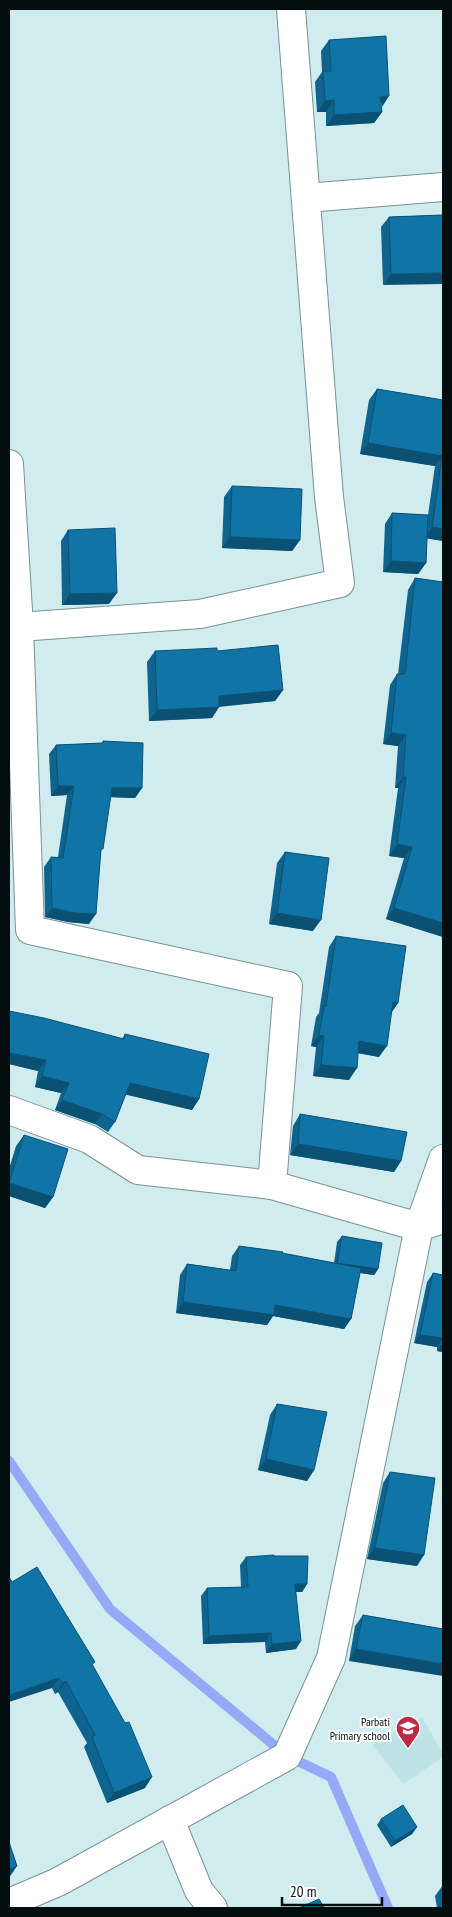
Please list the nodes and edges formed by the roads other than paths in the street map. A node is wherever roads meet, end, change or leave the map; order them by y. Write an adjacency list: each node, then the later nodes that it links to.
1 (291, 9): 3 (street)
2 (443, 187): 3 (street)
3 (306, 198): 6 (street)
4 (9, 464): 5 (street)
5 (11, 544): 6 (street)
6 (19, 627): 9 (street)
7 (9, 1110): 9 (street)
8 (443, 1159): 10 (street)
9 (272, 1185): 10 (street)
10 (431, 1223): 11 (street)
11 (170, 1820): 12 (street); 13 (street)
12 (9, 1903)
13 (213, 1908)

